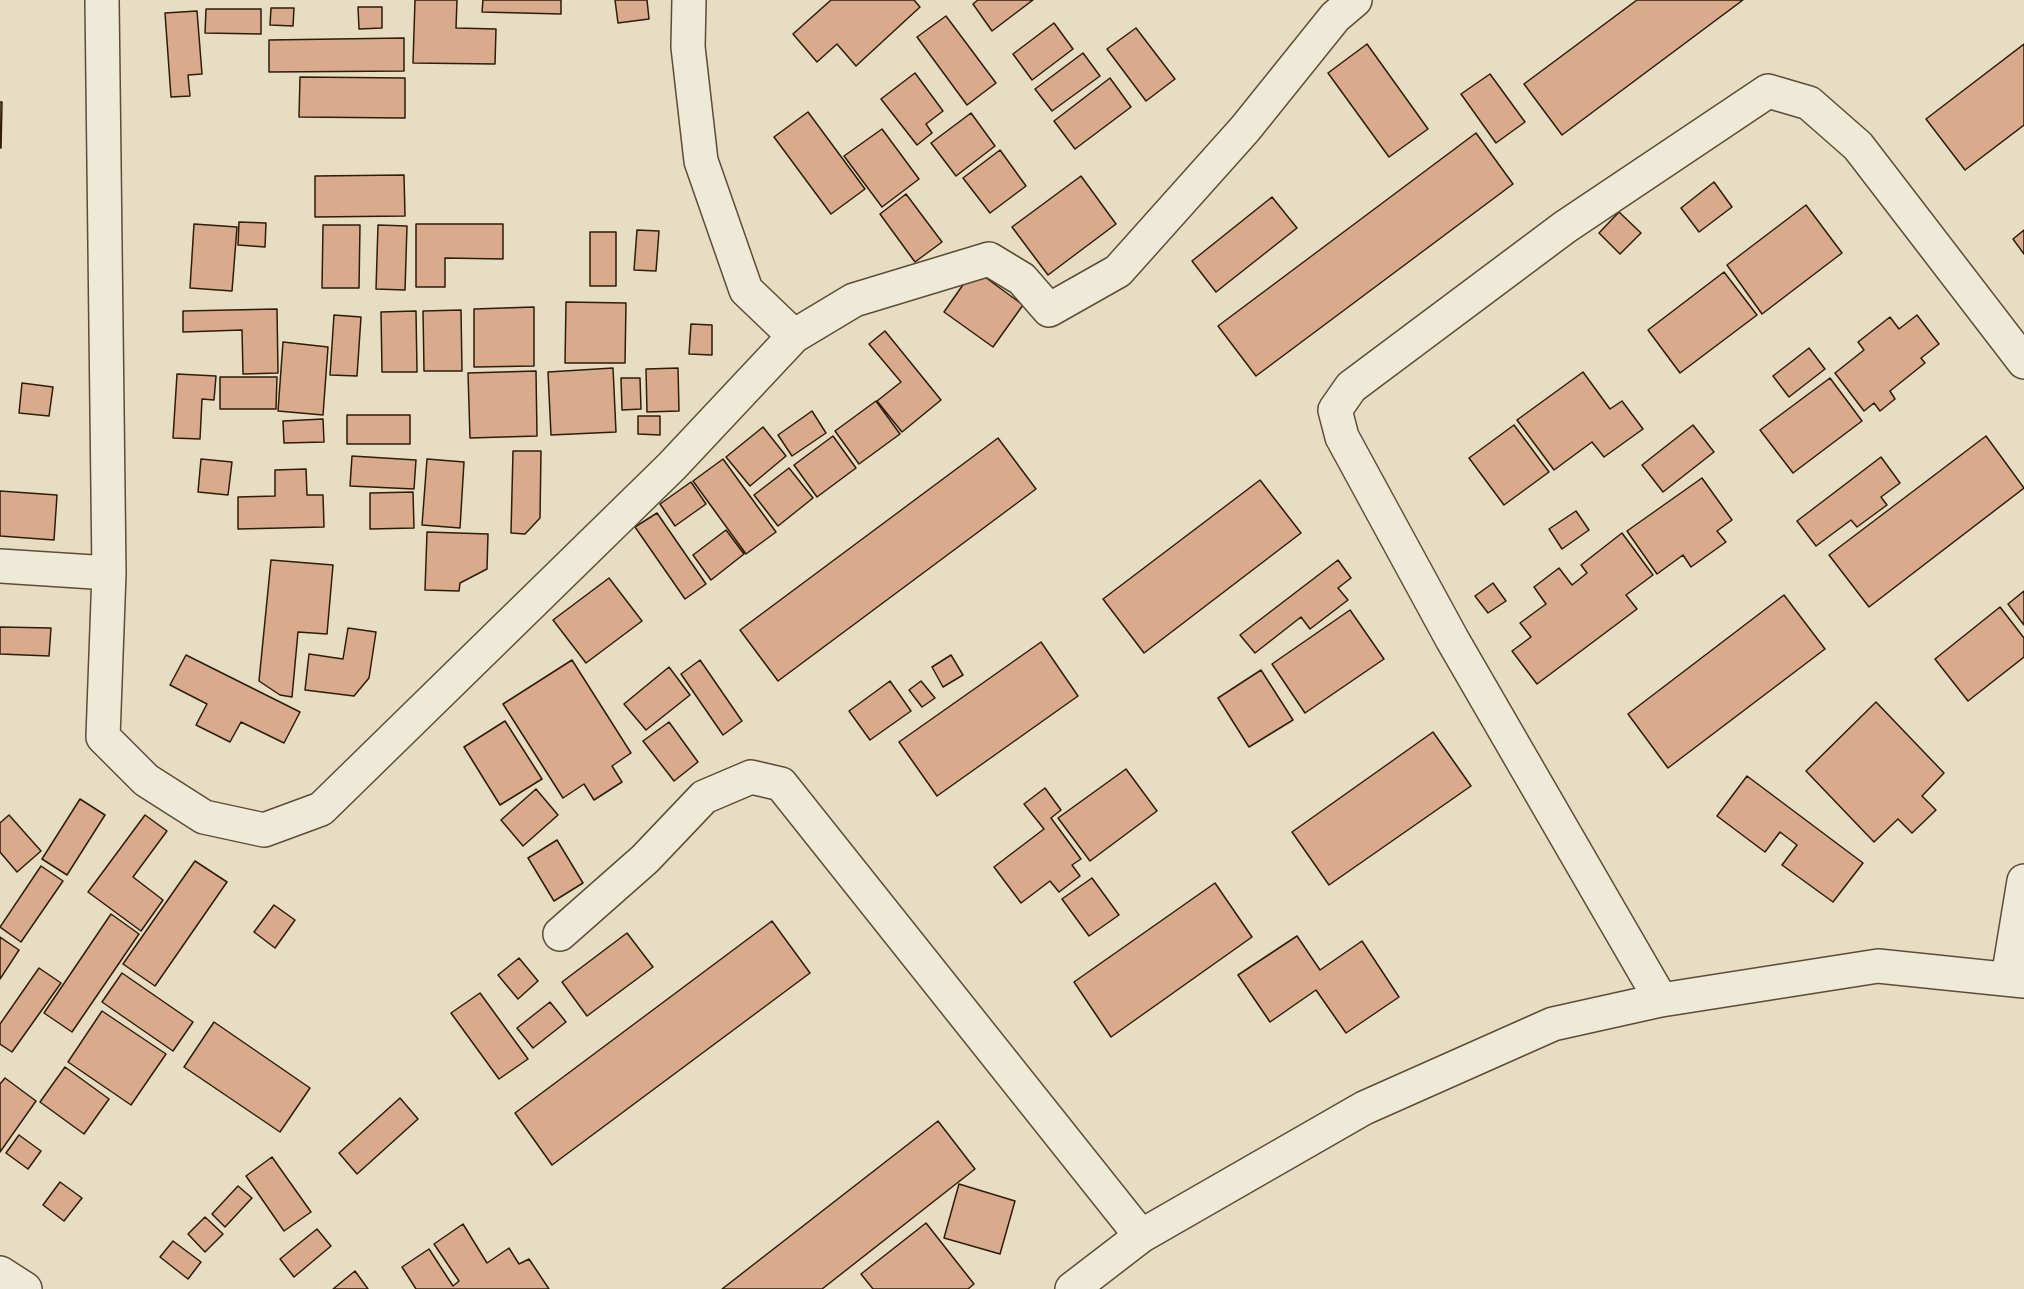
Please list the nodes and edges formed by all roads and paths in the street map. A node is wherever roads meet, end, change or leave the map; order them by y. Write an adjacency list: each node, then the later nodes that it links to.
1 (102, 0): 7 (street)
2 (688, 0): 4 (street)
3 (1355, 0): 4 (street)
4 (794, 336): 7 (street)
5 (2024, 362): 11 (street)
6 (0, 566): 7 (street)
7 (109, 573)
8 (2024, 881): 10 (street)
9 (560, 934): 12 (street)
10 (2016, 980): 11 (street)
11 (1661, 1000): 12 (street)
12 (1141, 1236): 15 (street)
13 (0, 1273): 14 (street)
14 (25, 1289)
15 (1072, 1289)

